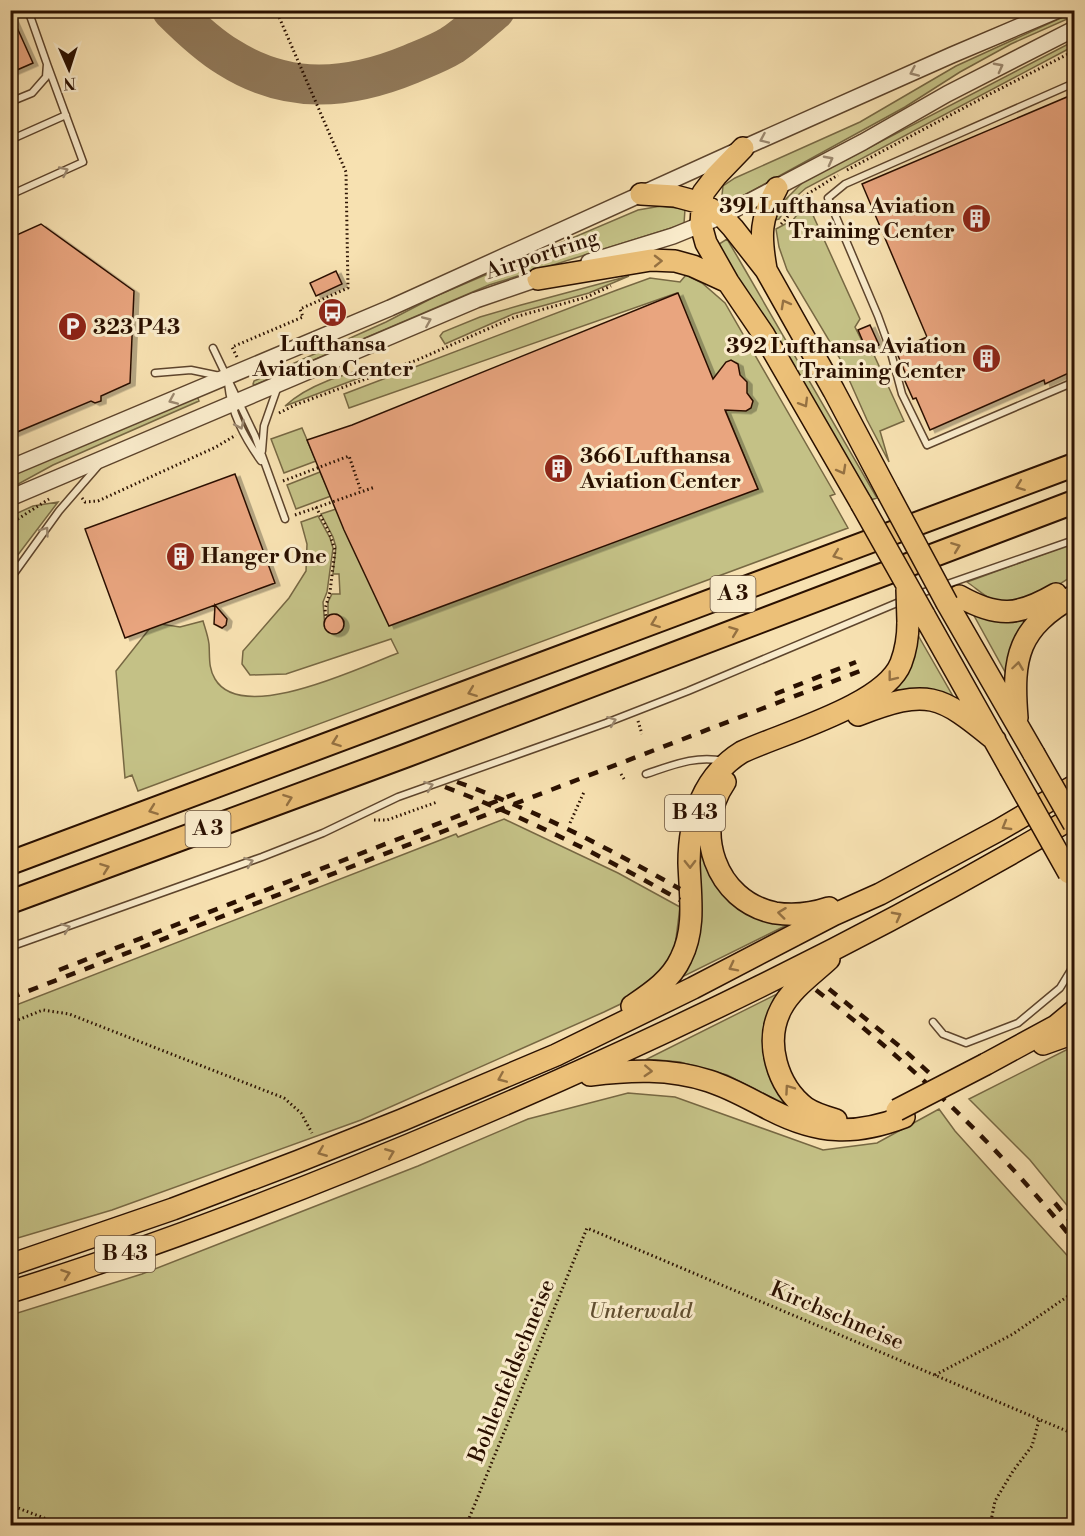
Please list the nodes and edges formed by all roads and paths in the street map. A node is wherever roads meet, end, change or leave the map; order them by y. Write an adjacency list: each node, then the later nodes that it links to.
1 (28, 10): 6 (lane)
2 (276, 10): 27 (path)
3 (1058, 10): 11 (street, Airportring, one-way to 11)
4 (1073, 30): 12 (street, Airportring, one-way to 4)
5 (1074, 51): 17 (path)
6 (48, 64): 8 (lane); 9 (lane)
7 (1074, 83): 31 (lane)
8 (10, 102)
9 (66, 115): 10 (lane); 14 (lane, one-way to 9)
10 (10, 140)
11 (743, 148): 13 (street, Airportring); 15 (highway)
12 (777, 188): 16 (street, Airportring); 17 (highway)
13 (641, 194): 15 (highway); 27 (street, Airportring)
14 (10, 195)
15 (701, 202): 16 (highway); 18 (highway)
16 (722, 216): 18 (street, Airportring); 19 (highway)
17 (762, 223): 19 (highway)
18 (701, 225): 20 (street, Airportring); 21 (highway, B 43)
19 (766, 270): 55 (highway, one-way to 19, bridge)
20 (538, 279): 21 (highway, one-way to 21); 32 (street, Airportring, one-way to 20)
21 (728, 282): 57 (highway, B 43, one-way to 57, bridge)
22 (611, 286): 24 (path)
23 (443, 345): 24 (path)
24 (453, 345): 28 (path)
25 (213, 348): 30 (lane)
26 (392, 367): 28 (path)
27 (243, 370): 30 (street, Airportring)
28 (384, 372): 34 (path)
29 (155, 374): 30 (lane)
30 (227, 377): 33 (lane); 39 (street, Airportring, one-way to 39)
31 (1074, 382)
32 (279, 385): 33 (street, Airportring); 34 (lane)
33 (235, 403): 35 (lane, one-way to 35); 36 (street, Airportring); 37 (lane)
34 (266, 419): 37 (lane)
35 (242, 431): 40 (lane); 44 (path)
36 (106, 456): 44 (lane); 45 (street, Airportring)
37 (262, 458): 40 (lane)
38 (1074, 465): 73 (highway, A 3, one-way to 73)
39 (10, 468)
40 (266, 468): 41 (lane)
41 (272, 485): 43 (path); 49 (lane)
42 (375, 487): 43 (path)
43 (361, 491): 48 (path)
44 (76, 492): 52 (lane, one-way to 44)
45 (10, 498)
46 (50, 498): 50 (path)
47 (1074, 502): 76 (highway, A 3, one-way to 47)
48 (316, 507): 49 (path); 56 (path)
49 (285, 519)
50 (10, 524)
51 (1074, 540): 78 (lane, one-way to 51)
52 (10, 579)
53 (1074, 584): 55 (highway)
54 (1074, 596): 59 (highway, one-way to 54)
55 (953, 599): 59 (highway)
56 (326, 617)
57 (916, 619): 61 (highway, B 43); 62 (highway, B 43, one-way to 62)
58 (638, 723): 60 (path)
59 (1018, 725): 72 (highway, bridge)
60 (642, 734)
61 (995, 740): 74 (highway, B 43, bridge); 75 (highway, B 43, one-way to 61)
62 (728, 762): 64 (lane); 84 (highway, B 43, one-way to 84)
63 (621, 774): 65 (path)
64 (646, 774)
65 (624, 779)
66 (1074, 786): 75 (highway, B 43, one-way to 75)
67 (584, 792): 71 (path)
68 (437, 802): 70 (path)
69 (1074, 817): 77 (highway, B 43, one-way to 69)
70 (396, 818)
71 (570, 823)
72 (1074, 825)
73 (10, 863)
74 (1072, 879)
75 (879, 894): 84 (highway, B 43, one-way to 84)
76 (10, 902)
77 (846, 943): 86 (highway, B 43); 87 (highway, B 43, one-way to 77)
78 (10, 947)
79 (1074, 966): 81 (lane)
80 (1074, 1011): 85 (highway)
81 (933, 1022)
82 (10, 1023): 88 (path)
83 (1074, 1033): 85 (highway)
84 (556, 1055): 90 (highway, B 43, one-way to 90)
85 (989, 1067): 87 (highway, B 43, bridge)
86 (569, 1077): 87 (highway, one-way to 87); 91 (highway, B 43, one-way to 86)
87 (900, 1113)
88 (312, 1133)
89 (587, 1228): 93 (path, Kirchschneise); 98 (path, Bohlenfeldschneise)
90 (10, 1265)
91 (10, 1292)
92 (1074, 1292): 93 (path)
93 (935, 1375): 94 (path, Kirchschneise)
94 (1040, 1419): 95 (path, Kirchschneise); 99 (path)
95 (1074, 1434)
96 (10, 1505): 97 (path)
97 (65, 1526)
98 (466, 1526)
99 (990, 1526)

